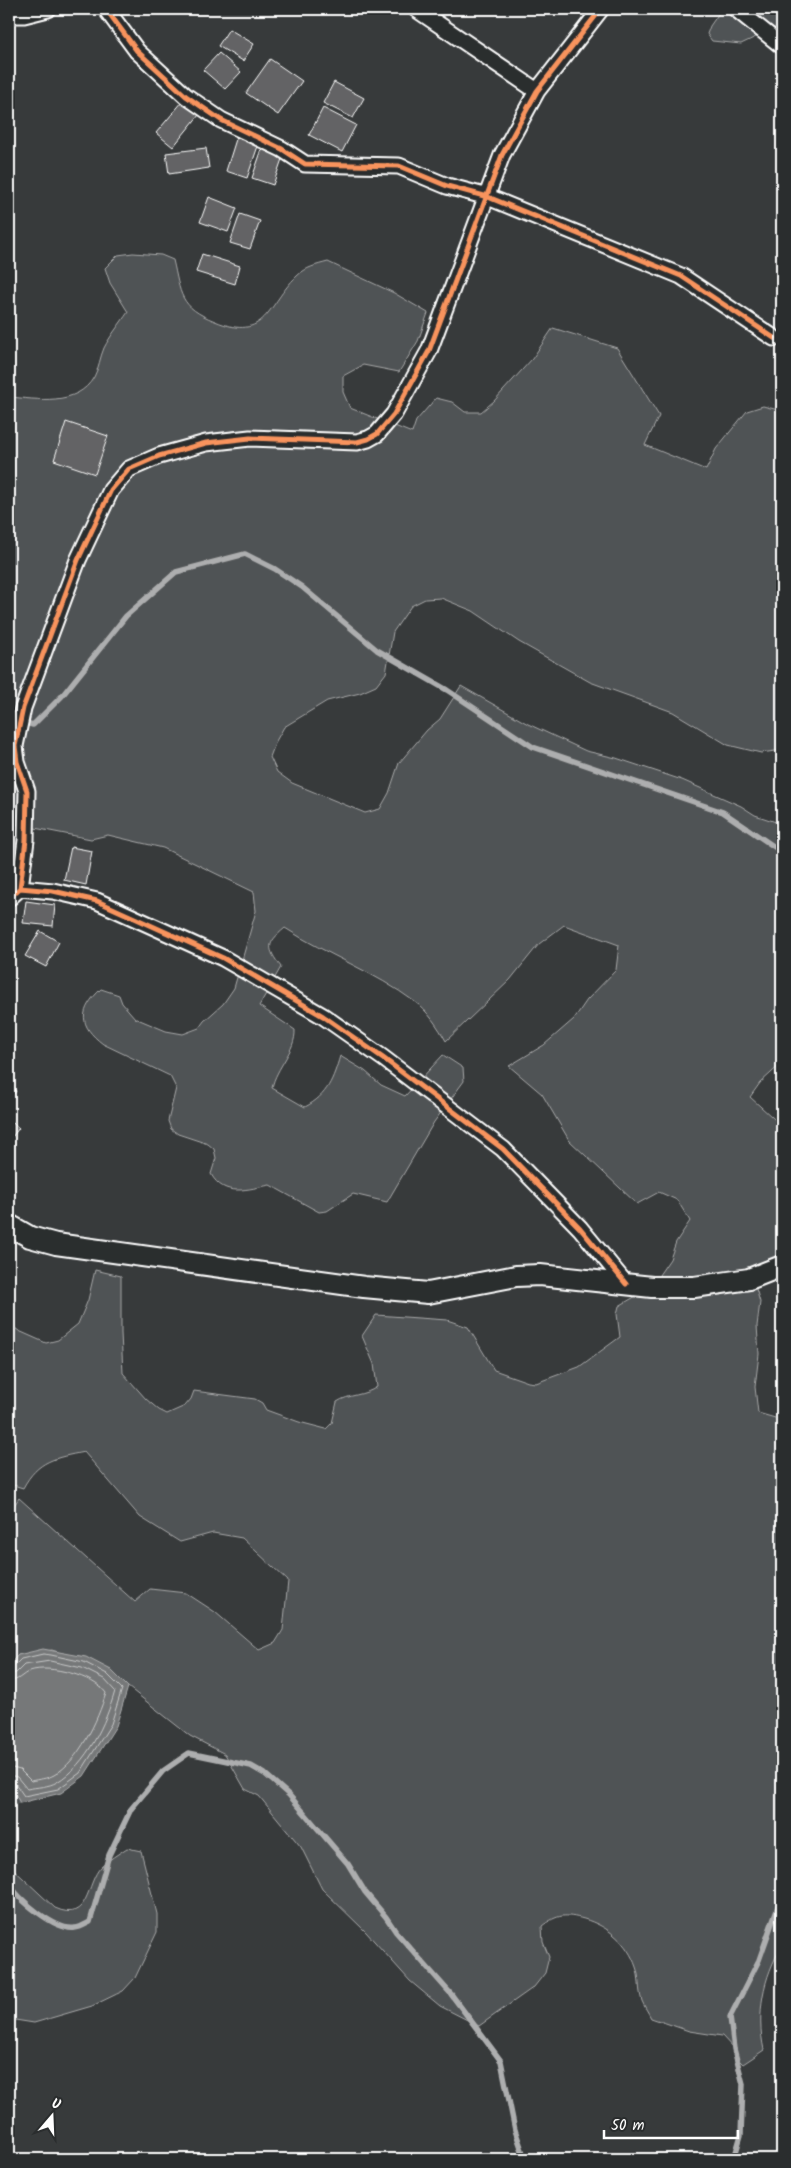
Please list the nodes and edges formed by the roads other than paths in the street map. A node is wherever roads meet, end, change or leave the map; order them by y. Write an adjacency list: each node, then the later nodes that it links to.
1 (48, 9): 6 (street)
2 (106, 9): 9 (street)
3 (416, 9): 8 (street)
4 (601, 9): 8 (street)
5 (736, 9): 7 (street)
6 (9, 15)
7 (782, 46)
8 (537, 90): 9 (street)
9 (488, 197): 10 (street); 11 (street)
10 (774, 338)
11 (14, 893): 14 (street)
12 (9, 1225): 14 (main road)
13 (782, 1266): 14 (main road)
14 (626, 1284)

